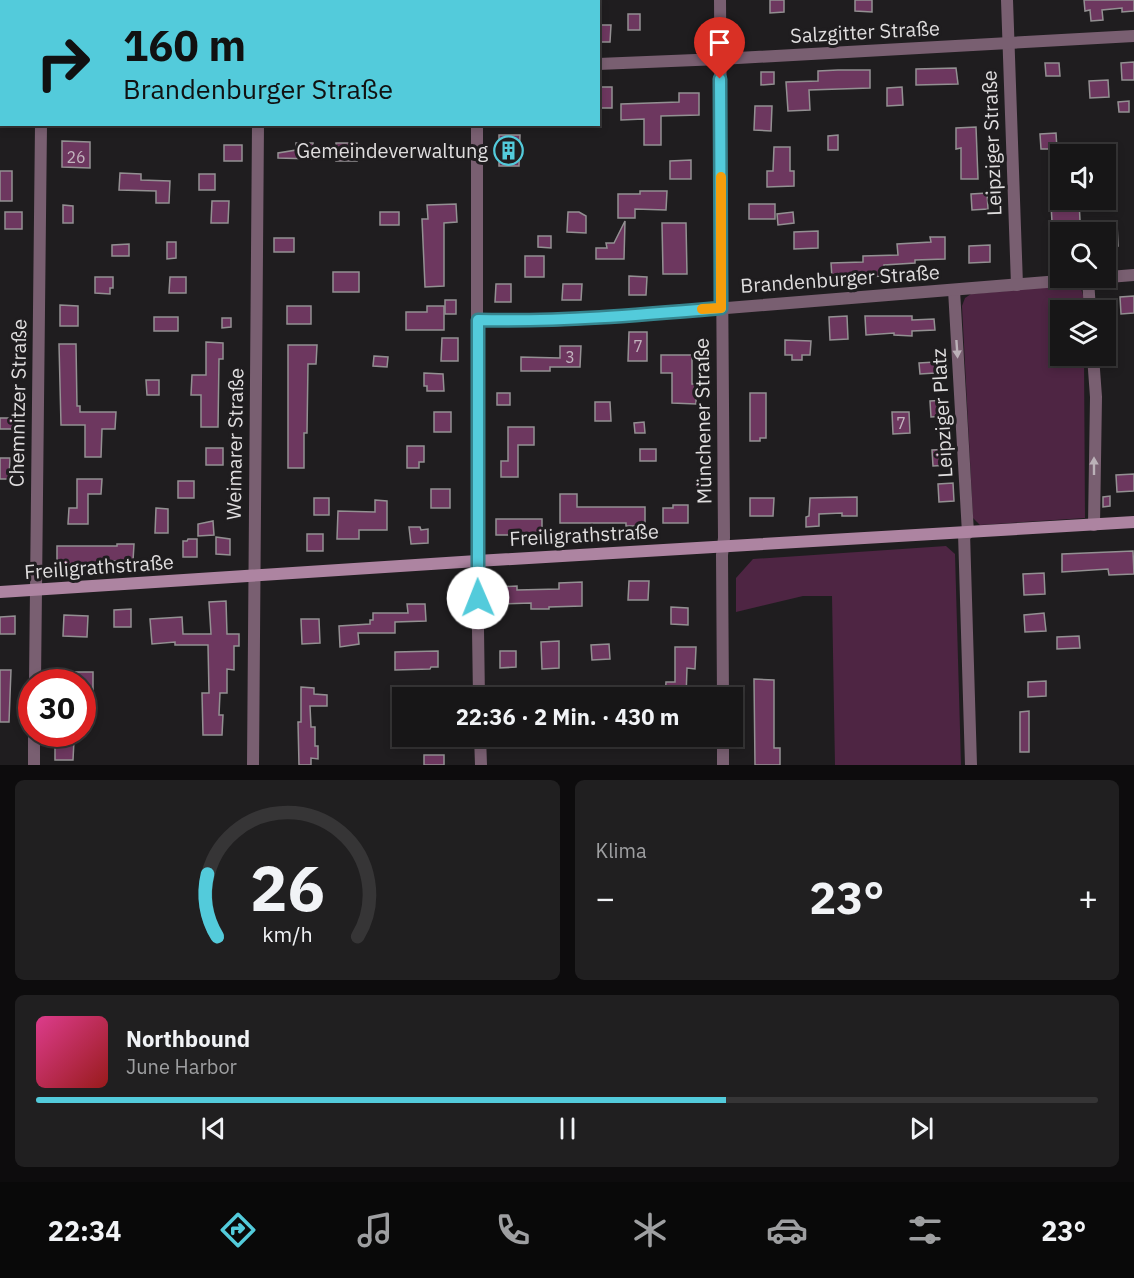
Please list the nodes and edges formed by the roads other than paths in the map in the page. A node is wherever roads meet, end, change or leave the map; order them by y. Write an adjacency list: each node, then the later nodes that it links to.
1 (720, 0): 5 (street, Münchener Straße)
2 (1007, 0): 4 (street, Leipziger Straße)
3 (1134, 36): 4 (street, Salzgitter Straße)
4 (1008, 43): 5 (street, Salzgitter Straße); 13 (street, Leipziger Straße)
5 (720, 59): 6 (street, Salzgitter Straße); 15 (street, Münchener Straße)
6 (600, 64)
7 (41, 126): 24 (street, Chemnitzer Straße)
8 (258, 126): 23 (street, Weimarer Straße)
9 (477, 126): 16 (street)
10 (1134, 275): 11 (street, Brandenburger Straße)
11 (1116, 277)
12 (1050, 282): 13 (street, Brandenburger Straße)
13 (1017, 285): 14 (street, Brandenburger Straße)
14 (954, 290): 15 (street, Brandenburger Straße); 20 (street, Leipziger Platz, one-way to 20)
15 (721, 308): 16 (street, Brandenburger Straße); 21 (street, Münchener Straße)
16 (478, 320): 22 (street)
17 (1094, 366): 19 (street, one-way to 17)
18 (1134, 522): 19 (street, Freiligrathstraße)
19 (1094, 525): 20 (street, Freiligrathstraße)
20 (966, 533): 21 (street, Freiligrathstraße); 36 (street, Leipziger Platz)
21 (723, 547): 22 (street, Freiligrathstraße); 28 (street, Münchener Straße)
22 (477, 561): 23 (street, Freiligrathstraße); 27 (street)
23 (253, 576): 24 (street, Freiligrathstraße); 33 (street, Weimarer Straße)
24 (37, 590): 25 (street, Freiligrathstraße); 26 (street, Chemnitzer Straße)
25 (0, 592)
26 (35, 669)
27 (479, 687)
28 (723, 687)
29 (34, 747): 32 (street)
30 (480, 747): 34 (street)
31 (723, 747): 35 (street)
32 (34, 765)
33 (253, 765)
34 (481, 765)
35 (723, 765)
36 (971, 765)

